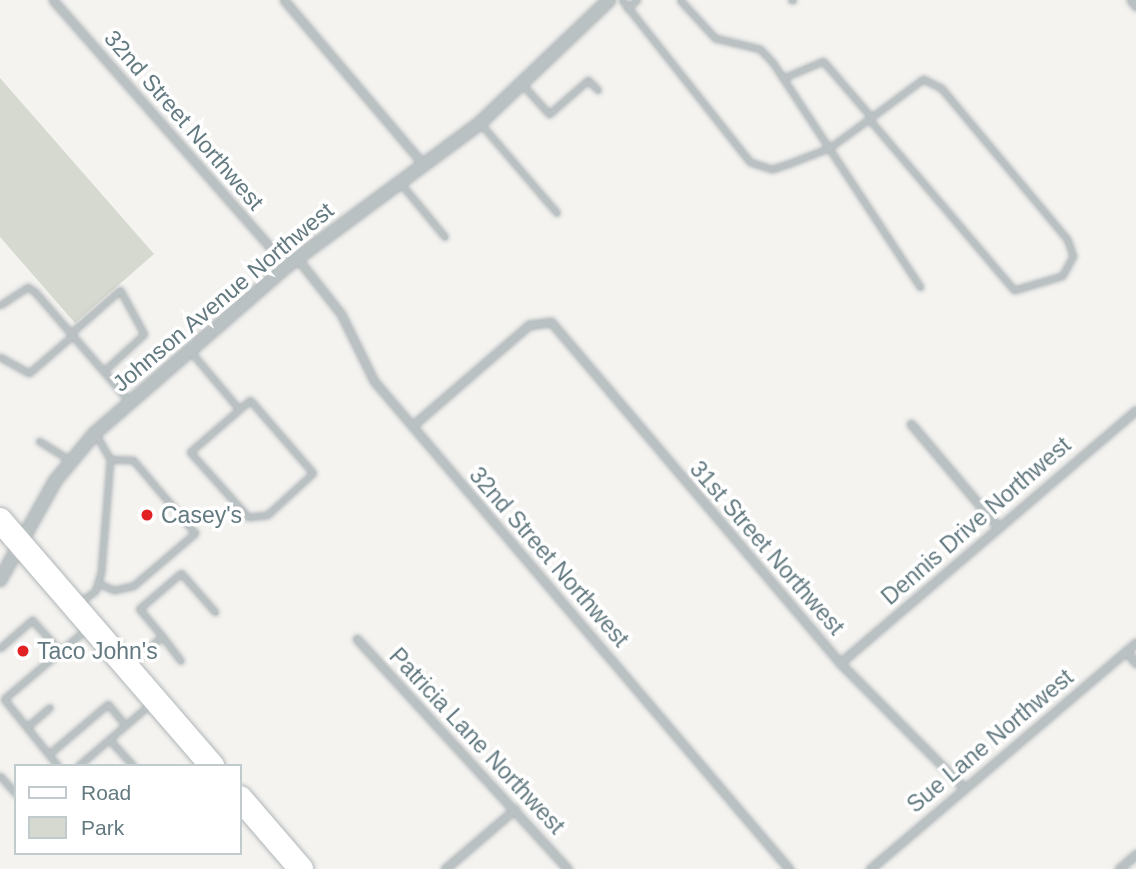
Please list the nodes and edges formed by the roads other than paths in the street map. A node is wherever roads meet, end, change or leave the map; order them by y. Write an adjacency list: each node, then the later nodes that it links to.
1 (52, 0): 20 (street, 32nd Street Northwest)
2 (284, 0): 16 (street)
3 (609, 0): 11 (street, Johnson Avenue Northwest)
4 (622, 0): 9 (lane)
5 (637, 0): 9 (lane)
6 (680, 0): 10 (lane)
7 (1131, 0): 8 (street)
8 (1136, 6)
9 (627, 8): 15 (lane)
10 (783, 78): 13 (lane); 15 (lane)
11 (521, 83): 12 (lane); 14 (street, Johnson Avenue Northwest)
12 (598, 90)
13 (870, 118): 13 (lane); 15 (lane)
14 (480, 123): 16 (street, Johnson Avenue Northwest); 18 (lane)
15 (829, 148): 21 (lane)
16 (426, 168): 17 (street, Johnson Avenue Northwest)
17 (402, 185): 19 (lane); 20 (street, Johnson Avenue Northwest)
18 (556, 214)
19 (445, 237)
20 (292, 262): 24 (street, Johnson Avenue Northwest); 31 (street, 32nd Street Northwest)
21 (920, 287)
22 (0, 305): 23 (lane)
23 (72, 334): 25 (lane); 26 (lane); 26 (lane)
24 (189, 349): 27 (street, Johnson Avenue Northwest); 28 (lane)
25 (0, 357)
26 (104, 371): 27 (lane)
27 (129, 401): 32 (street, Johnson Avenue Northwest)
28 (238, 408): 28 (lane)
29 (1136, 410): 37 (street, Dennis Drive Northwest)
30 (911, 424): 37 (street)
31 (412, 426): 51 (street, 31st Street Northwest); 76 (street, 32nd Street Northwest)
32 (95, 433): 34 (lane); 35 (street, Johnson Avenue Northwest)
33 (39, 441): 35 (lane)
34 (110, 459): 40 (lane); 40 (lane)
35 (71, 461): 38 (street, Johnson Avenue Northwest)
36 (0, 520): 38 (main road)
37 (998, 527): 51 (street, Dennis Drive Northwest)
38 (20, 543): 39 (street, Johnson Avenue Northwest); 41 (main road)
39 (0, 580)
40 (98, 583): 41 (lane)
41 (75, 606): 43 (main road)
42 (215, 612): 44 (lane)
43 (91, 625): 48 (lane); 53 (main road)
44 (162, 636): 50 (lane); 53 (lane)
45 (357, 639): 71 (street, Patricia Lane Northwest)
46 (1136, 643): 49 (street, Sue Lane Northwest)
47 (0, 648): 48 (lane)
48 (60, 651): 54 (lane)
49 (1126, 651): 52 (street); 68 (street, Sue Lane Northwest)
50 (181, 661)
51 (840, 663): 68 (street, 31st Street Northwest)
52 (1136, 663)
53 (127, 667): 55 (main road)
54 (2, 698): 58 (lane)
55 (155, 700): 57 (lane); 66 (main road)
56 (50, 707): 58 (lane)
57 (125, 725): 59 (lane); 60 (lane)
58 (27, 727): 60 (lane)
59 (109, 738): 61 (lane); 65 (lane)
60 (49, 754): 62 (lane)
61 (85, 760): 63 (lane); 64 (lane)
62 (56, 764)
63 (80, 764)
64 (88, 764)
65 (131, 764)
66 (210, 764)
67 (0, 776): 69 (lane)
68 (964, 789): 77 (street, Sue Lane Northwest)
69 (14, 792)
70 (242, 800): 73 (main road)
71 (515, 809): 74 (street); 75 (street, Patricia Lane Northwest)
72 (1136, 855): 78 (street)
73 (301, 869)
74 (444, 869)
75 (568, 869)
76 (789, 869)
77 (870, 869)
78 (1119, 869)

